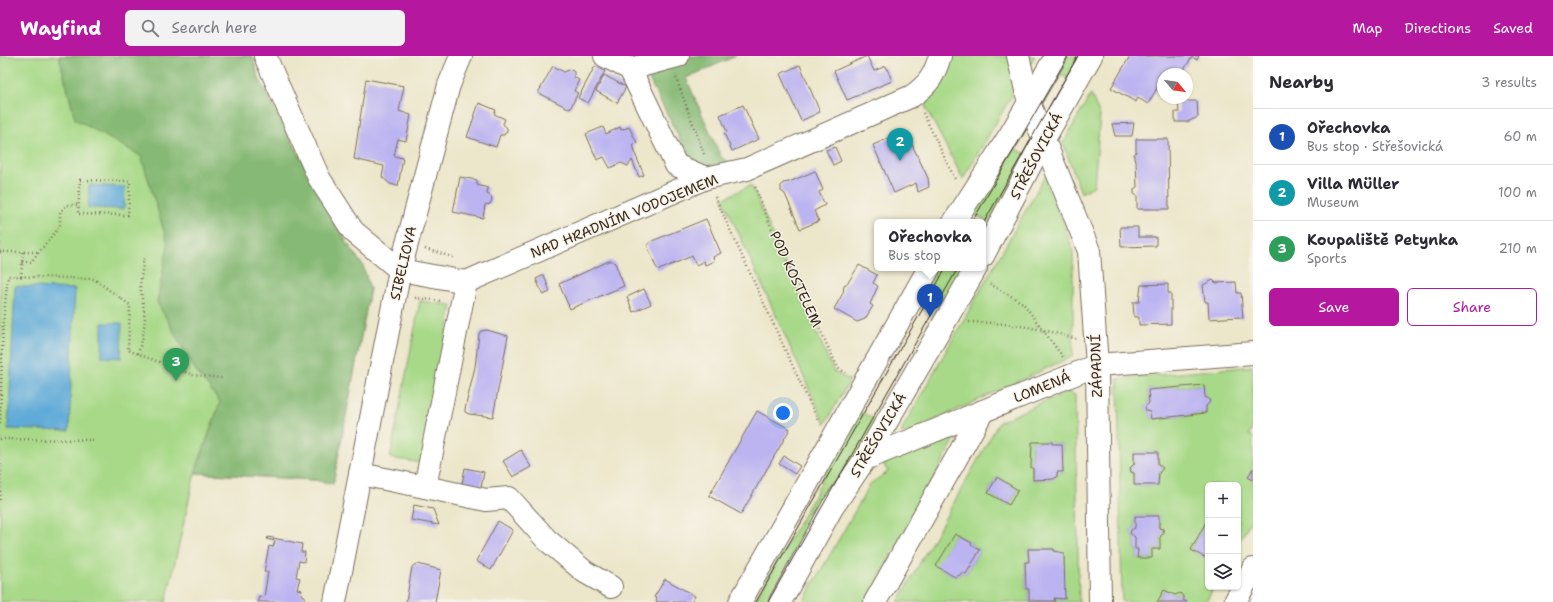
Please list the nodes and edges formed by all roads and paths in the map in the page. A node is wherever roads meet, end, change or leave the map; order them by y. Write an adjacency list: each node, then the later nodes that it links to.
1 (265, 56): 25 (street)
2 (461, 56): 25 (street, SIBELIOVA)
3 (605, 56): 9 (street)
4 (940, 56): 14 (street, NAD HRADNÍM VODOJEMEM)
5 (1018, 56): 10 (street)
6 (1056, 56): 10 (street)
7 (1092, 56): 12 (street, STŘEŠOVICKÁ)
8 (673, 57): 9 (street); 13 (path)
9 (630, 69): 15 (street)
10 (1029, 103): 12 (street, ZÁPADNÍ); 18 (street)
11 (922, 112): 16 (path)
12 (1044, 139): 19 (street, STŘEŠOVICKÁ); 35 (street, ZÁPADNÍ)
13 (704, 155)
14 (747, 169): 15 (street, NAD HRADNÍM VODOJEMEM); 37 (path, POD KOSTELEM)
15 (706, 178): 29 (street, NAD HRADNÍM VODOJEMEM); 41 (path)
16 (959, 187)
17 (78, 205): 17 (path); 22 (path)
18 (956, 219)
19 (986, 250)
20 (0, 252): 21 (path)
21 (23, 252): 22 (path); 24 (path)
22 (38, 252): 24 (path)
23 (144, 257): 34 (path)
24 (22, 262): 28 (path)
25 (400, 270): 29 (street); 46 (street, SIBELIOVA)
26 (927, 271): 52 (street)
27 (981, 275): 32 (path); 45 (street, STŘEŠOVICKÁ)
28 (21, 277): 31 (path); 34 (path)
29 (466, 282): 47 (street)
30 (964, 322): 32 (path)
31 (2, 323): 40 (path)
32 (1044, 329): 35 (path); 36 (path)
33 (1253, 353): 35 (street, LOMENÁ)
34 (138, 354): 38 (path)
35 (1096, 355): 36 (street, LOMENÁ); 55 (street, ZÁPADNÍ)
36 (1074, 374): 39 (street, LOMENÁ)
37 (851, 375)
38 (222, 378)
39 (983, 411): 45 (street, LOMENÁ); 54 (street)
40 (0, 423)
41 (821, 428)
42 (0, 439): 43 (path)
43 (93, 440)
44 (0, 459): 48 (path)
45 (865, 460): 53 (street, STŘEŠOVICKÁ)
46 (360, 474): 47 (street); 51 (street, SIBELIOVA)
47 (425, 487): 50 (street)
48 (0, 503)
49 (1253, 570): 56 (street)
50 (611, 587)
51 (335, 602)
52 (740, 602)
53 (780, 602)
54 (875, 602)
55 (1100, 602)
56 (1235, 602)

